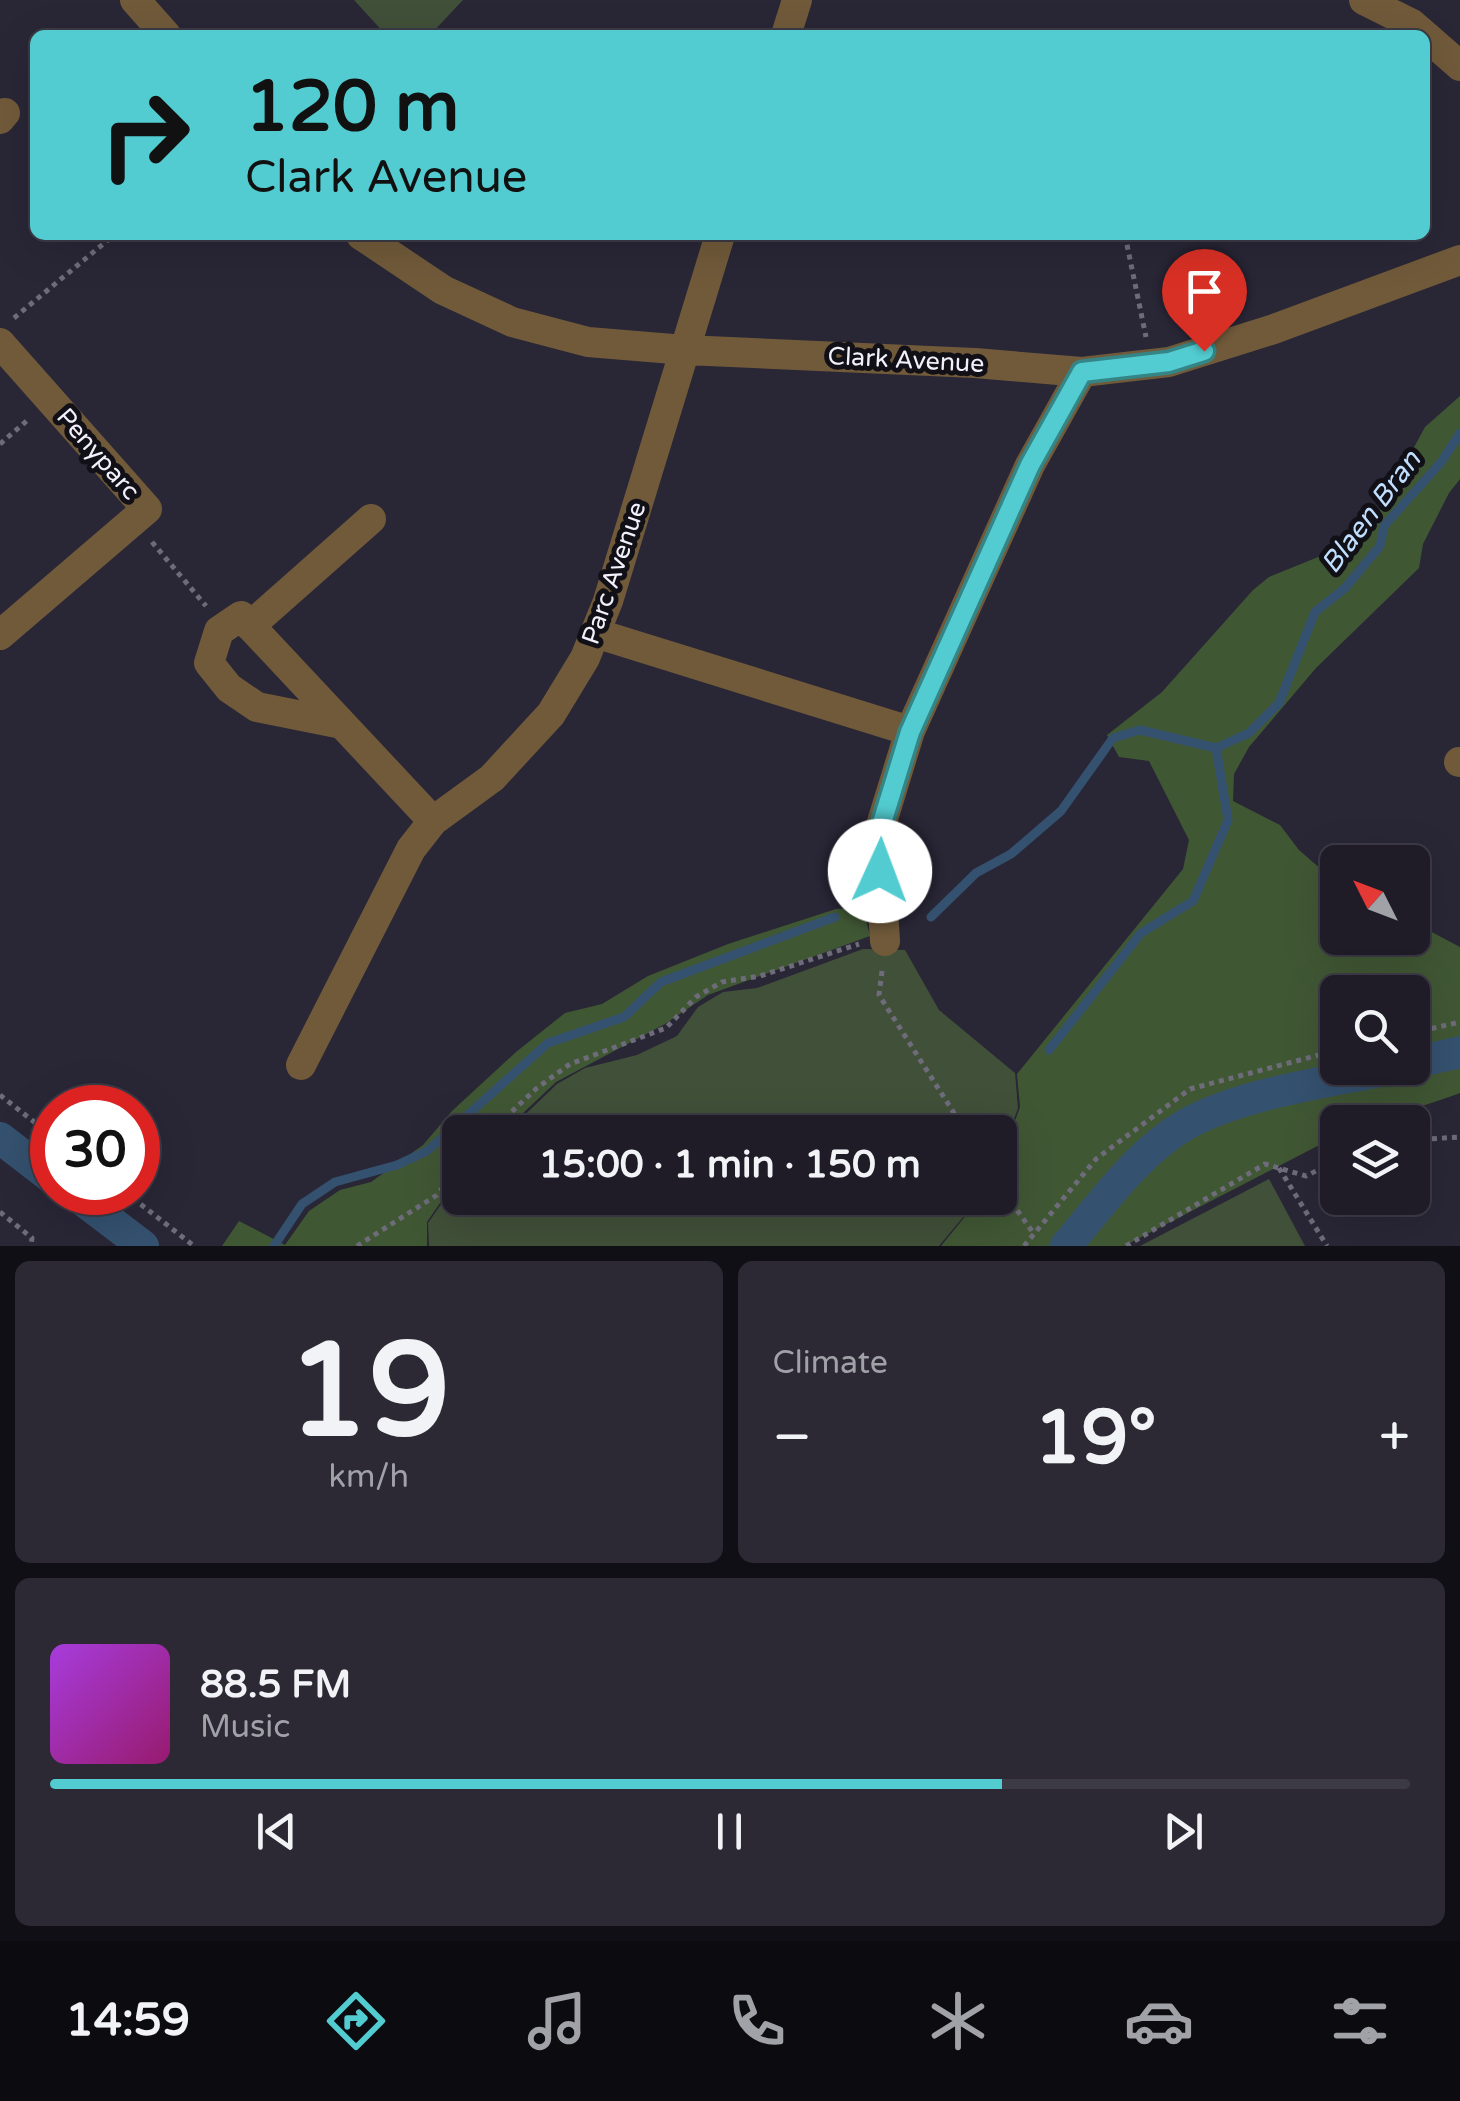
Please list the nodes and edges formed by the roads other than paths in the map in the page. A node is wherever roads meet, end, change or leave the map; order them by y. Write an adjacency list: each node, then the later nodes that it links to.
1 (135, 0): 5 (street)
2 (797, 0): 6 (street)
3 (1364, 0): 4 (street)
4 (1420, 12): 7 (street)
5 (162, 30)
6 (788, 30)
7 (1460, 66)
8 (367, 240): 12 (street, Clark Avenue)
9 (718, 240): 12 (street, Parc Avenue)
10 (1460, 260): 13 (street, Clark Avenue)
11 (0, 343): 17 (street, Penyparc)
12 (685, 350): 13 (street, Clark Avenue); 16 (street, Parc Avenue)
13 (1082, 372): 19 (street)
14 (371, 519): 15 (street)
15 (237, 627): 18 (street); 18 (street)
16 (595, 633): 19 (street); 20 (street, Parc Avenue)
17 (0, 636)
18 (337, 723): 20 (street)
19 (910, 732): 21 (street)
20 (433, 821): 22 (street, Parc Avenue)
21 (885, 941)
22 (301, 1066)

